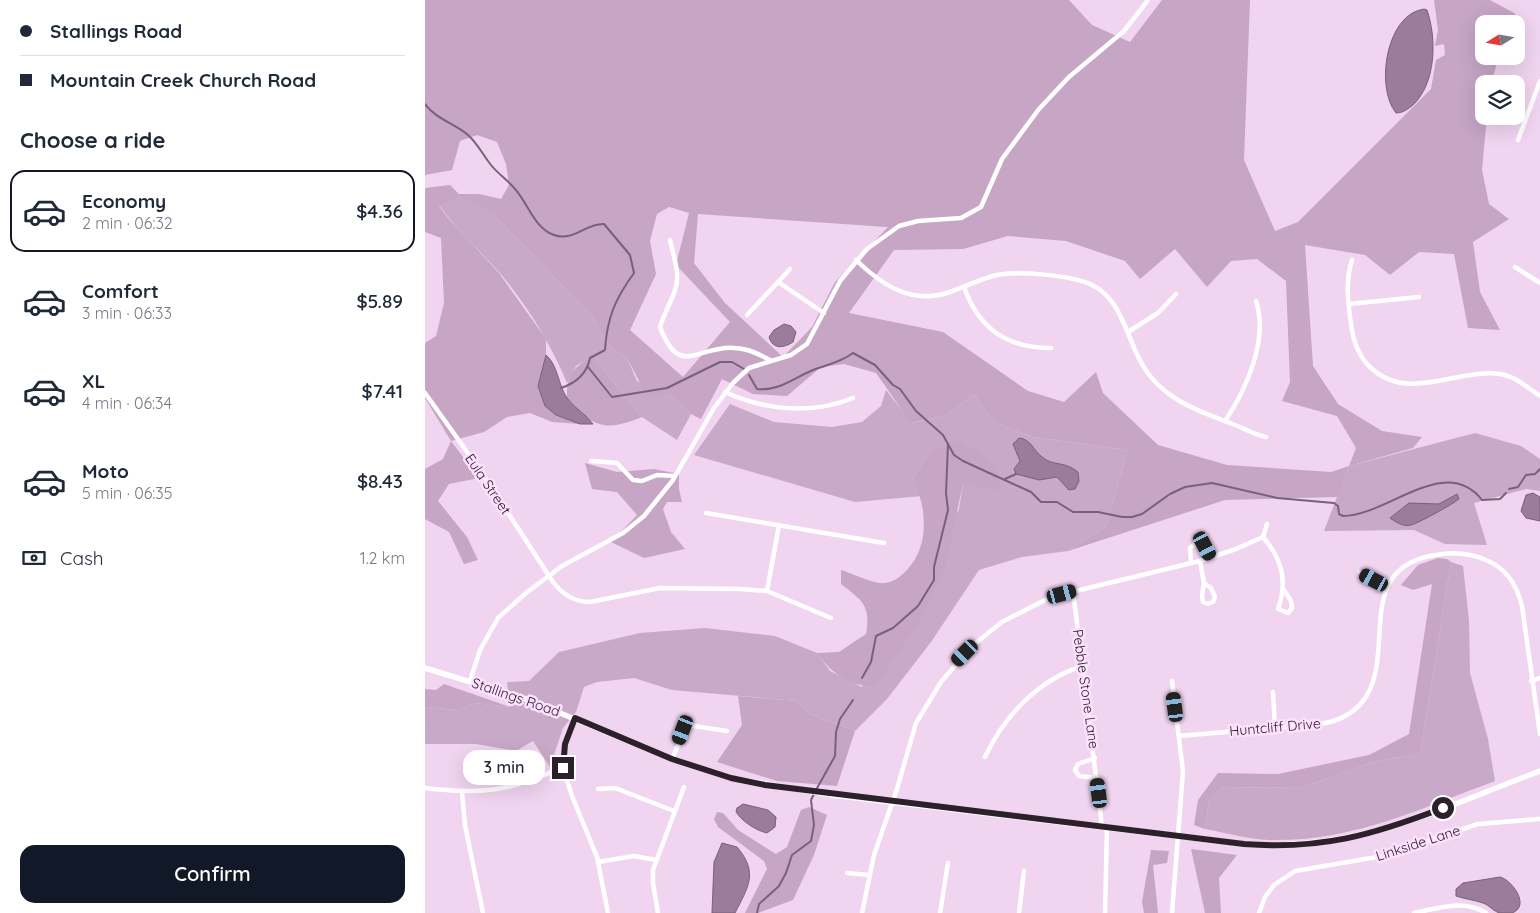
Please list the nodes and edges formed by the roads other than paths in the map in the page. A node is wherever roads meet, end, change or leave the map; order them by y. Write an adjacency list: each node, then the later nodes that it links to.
1 (1148, 0): 5 (street)
2 (1540, 80): 3 (street)
3 (1518, 140)
4 (670, 240): 20 (street)
5 (856, 260): 11 (street); 16 (street)
6 (1352, 260): 15 (street)
7 (1515, 267): 10 (street)
8 (790, 269): 9 (street)
9 (779, 282): 16 (street); 17 (street)
10 (1540, 284)
11 (964, 287): 18 (street); 19 (street)
12 (1176, 294): 18 (street)
13 (1419, 296): 15 (street)
14 (1256, 301): 25 (street)
15 (1349, 304): 23 (street)
16 (824, 312): 20 (street)
17 (747, 315)
18 (1128, 332): 25 (street)
19 (1051, 348)
20 (769, 360): 21 (street)
21 (725, 392): 24 (street); 28 (street)
22 (425, 393): 38 (street, Eula Street)
23 (1540, 396)
24 (853, 398)
25 (1225, 421): 26 (street)
26 (1266, 437)
27 (591, 461): 28 (street)
28 (675, 476): 38 (street)
29 (706, 513): 31 (street)
30 (1267, 524): 32 (street)
31 (779, 525): 33 (street); 42 (street)
32 (1263, 537): 34 (street); 41 (street)
33 (883, 543)
34 (1211, 557): 35 (street); 36 (street)
35 (1200, 560): 36 (street); 39 (street)
36 (1191, 562): 43 (street)
37 (1359, 572): 40 (street)
38 (549, 575): 42 (street, Eula Street); 48 (street)
39 (1204, 584)
40 (1387, 588): 50 (street, Huntcliff Drive); 53 (street, Huntcliff Drive)
41 (1284, 590): 41 (street)
42 (767, 591): 44 (street, Eula Street)
43 (1073, 591): 45 (street, Pebble Stone Lane); 67 (street)
44 (831, 618)
45 (1083, 666): 57 (street); 58 (street, Pebble Stone Lane)
46 (425, 668): 48 (street, Stallings Road)
47 (1540, 678): 50 (street)
48 (470, 681): 52 (street, Stallings Road)
49 (1172, 681): 56 (street)
50 (1531, 681): 55 (street, Huntcliff Drive)
51 (1273, 692): 53 (street)
52 (575, 718): 59 (street, Stallings Road); 60 (street)
53 (1275, 728): 56 (street, Huntcliff Drive)
54 (727, 731): 59 (street)
55 (1540, 734)
56 (1179, 736): 71 (street)
57 (985, 757)
58 (1095, 758): 62 (street, Pebble Stone Lane); 62 (street, Pebble Stone Lane)
59 (672, 759): 67 (street, Stallings Road)
60 (563, 768): 66 (street); 73 (street)
61 (1540, 771): 71 (street, Stallings Road)
62 (1097, 778): 70 (street, Pebble Stone Lane)
63 (684, 787): 68 (street)
64 (425, 788): 66 (street)
65 (597, 789): 68 (street)
66 (462, 792): 78 (street)
67 (892, 801): 70 (street, Stallings Road); 77 (street)
68 (674, 812): 72 (street)
69 (1540, 819): 86 (street, Linkside Lane)
70 (1104, 827): 71 (street, Stallings Road); 84 (street, Pebble Stone Lane)
71 (1179, 836): 85 (street)
72 (656, 860): 73 (street); 80 (street)
73 (598, 862): 79 (street)
74 (948, 863): 82 (street)
75 (1024, 871): 83 (street)
76 (847, 874): 77 (street)
77 (869, 875): 81 (street)
78 (483, 913)
79 (608, 913)
80 (659, 913)
81 (863, 913)
82 (939, 913)
83 (1019, 913)
84 (1105, 913)
85 (1172, 913)
86 (1259, 913)
87 (1414, 913): 88 (street)
88 (1486, 913)

